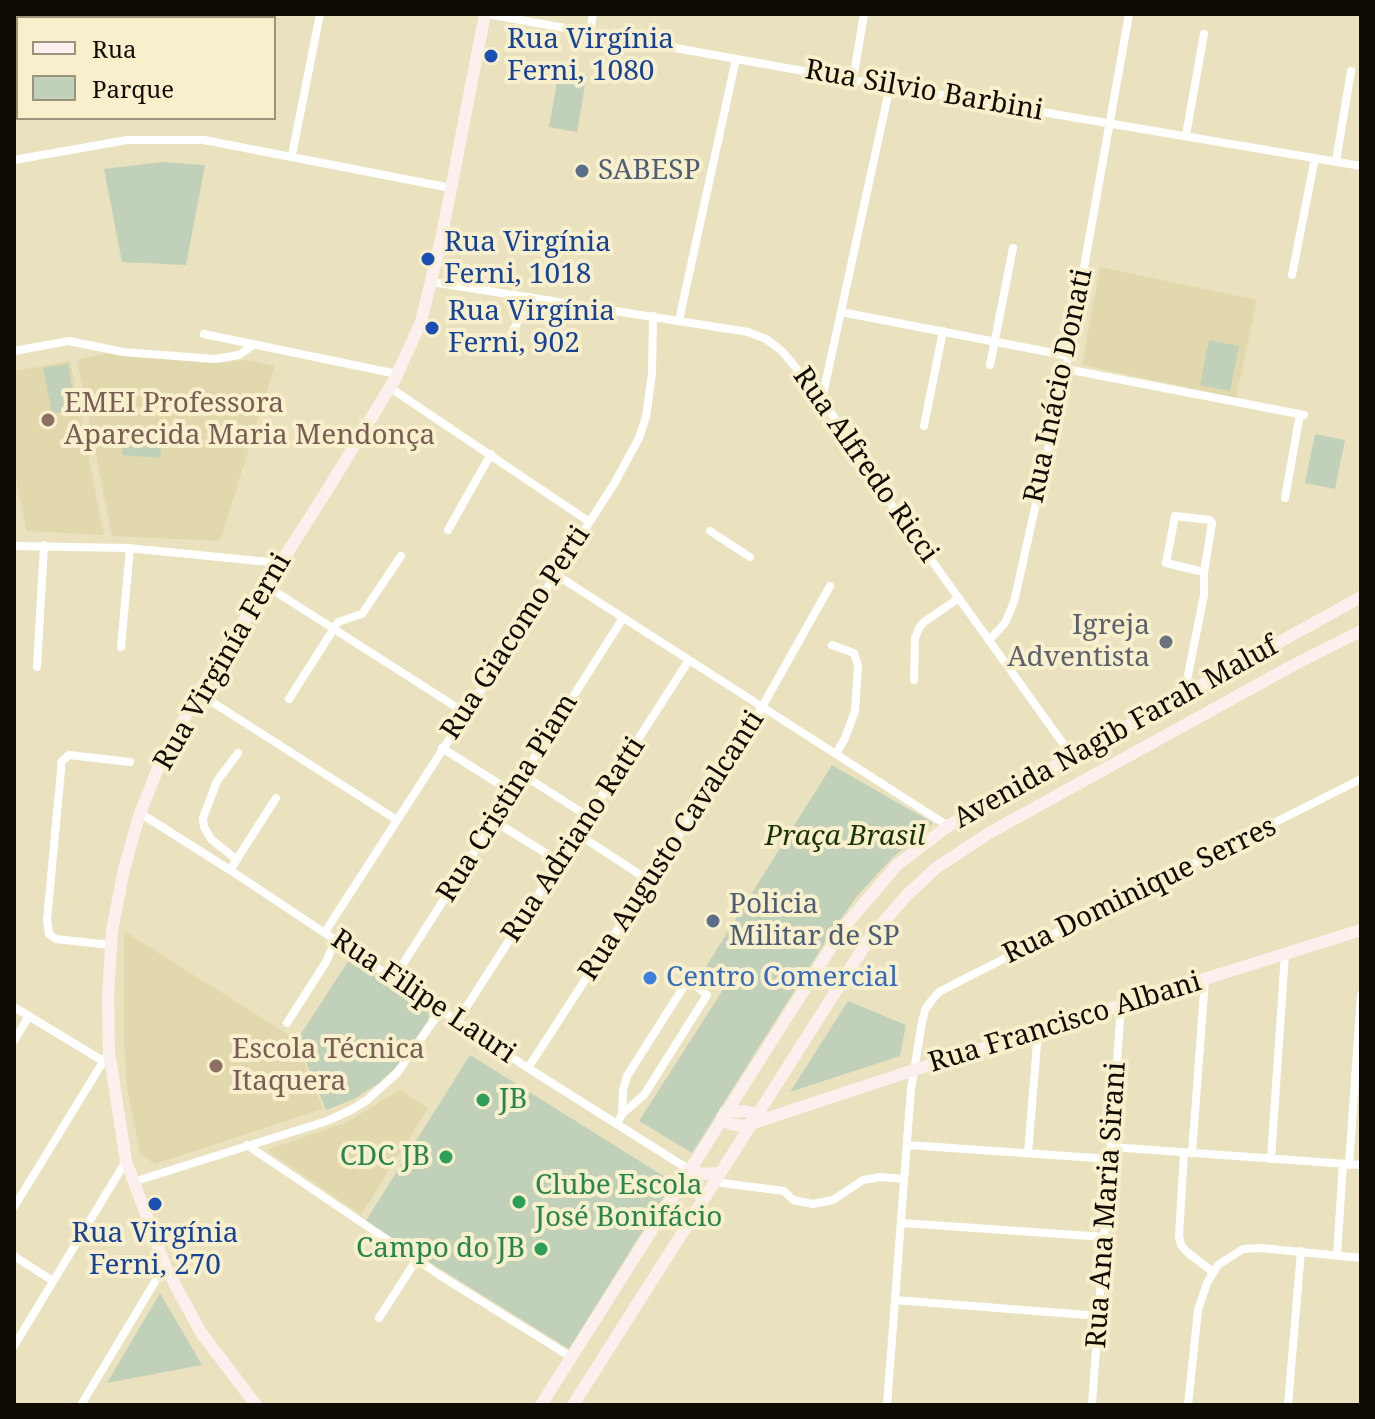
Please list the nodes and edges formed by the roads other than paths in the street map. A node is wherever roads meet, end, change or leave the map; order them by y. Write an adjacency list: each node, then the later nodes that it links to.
1 (320, 14): 14 (street)
2 (486, 14): 6 (street, Rua Silvio Barbini); 19 (main road, Rua Virginía Ferni)
3 (593, 14): 6 (street)
4 (864, 14): 10 (street)
5 (1129, 14): 12 (street, Rua Inácio Donati)
6 (590, 33): 8 (street, Rua Silvio Barbini)
7 (1204, 34): 13 (street)
8 (736, 59): 10 (street, Rua Silvio Barbini); 26 (street)
9 (1351, 71): 17 (street)
10 (853, 80): 11 (street, Rua Silvio Barbini)
11 (890, 86): 12 (street, Rua Silvio Barbini); 24 (street)
12 (1109, 123): 13 (street, Rua Silvio Barbini); 33 (street, Rua Inácio Donati)
13 (1186, 135): 15 (street, Rua Silvio Barbini)
14 (292, 155): 16 (street); 19 (street)
15 (1315, 158): 17 (street, Rua Silvio Barbini); 21 (street)
16 (14, 160)
17 (1336, 161): 18 (street, Rua Silvio Barbini)
18 (1361, 166)
19 (451, 188): 22 (main road, Rua Virginía Ferni)
20 (1013, 248): 30 (street)
21 (1292, 275)
22 (432, 282): 23 (street, Rua Alfredo Ricci); 36 (main road, Rua Virginía Ferni)
23 (530, 297): 25 (street, Rua Alfredo Ricci); 29 (street)
24 (841, 312): 27 (street); 38 (street)
25 (653, 316): 26 (street, Rua Alfredo Ricci); 42 (street, Rua Giacomo Perti)
26 (679, 320): 38 (street, Rua Alfredo Ricci)
27 (943, 331): 30 (street); 39 (street)
28 (204, 334): 31 (street)
29 (510, 337)
30 (996, 341): 33 (street); 34 (street)
31 (253, 345): 32 (street); 36 (street)
32 (14, 351)
33 (1069, 356): 35 (street, Rua Inácio Donati)
34 (990, 365)
35 (1066, 369): 41 (street); 60 (street, Rua Inácio Donati)
36 (397, 374): 37 (main road, Rua Virginía Ferni)
37 (389, 387): 40 (street); 50 (main road, Rua Virginía Ferni)
38 (822, 399): 56 (street, Rua Alfredo Ricci)
39 (924, 426)
40 (491, 454): 42 (street); 43 (street)
41 (1285, 498)
42 (588, 521): 52 (street, Rua Giacomo Perti)
43 (448, 530)
44 (710, 531): 49 (street)
45 (44, 545): 46 (street); 47 (street); 64 (street)
46 (14, 546)
47 (130, 548): 50 (street); 62 (street)
48 (401, 556): 58 (street)
49 (750, 557)
50 (279, 563): 53 (main road, Rua Virginía Ferni)
51 (1204, 572): 51 (street); 67 (street)
52 (555, 574): 57 (street); 70 (street, Rua Giacomo Perti)
53 (265, 585): 58 (street); 66 (main road, Rua Virginía Ferni)
54 (830, 586): 69 (street, Rua Augusto Cavalcanti)
55 (1361, 597): 67 (main road, Avenida Nagib Farah Maluf)
56 (959, 598): 60 (street, Rua Alfredo Ricci); 65 (street)
57 (623, 618): 63 (street); 76 (street, Rua Cristina Piam)
58 (334, 628): 68 (street); 70 (street)
59 (1361, 631): 78 (main road, Avenida Nagib Farah Maluf)
60 (989, 640): 74 (street, Rua Alfredo Ricci)
61 (832, 645): 73 (street)
62 (121, 647)
63 (689, 660): 69 (street); 82 (street, Rua Adriano Ratti)
64 (37, 667)
65 (914, 680)
66 (198, 693): 81 (main road, Rua Virginía Ferni); 83 (street)
67 (1184, 695): 74 (main road, Avenida Nagib Farah Maluf)
68 (289, 699)
69 (762, 707): 73 (street); 90 (street, Rua Augusto Cavalcanti)
70 (464, 712): 71 (street, Rua Giacomo Perti)
71 (442, 748): 79 (street); 83 (street, Rua Giacomo Perti)
72 (238, 753): 87 (street)
73 (836, 754): 85 (street)
74 (1072, 756): 78 (main road); 85 (main road, Avenida Nagib Farah Maluf)
75 (130, 762): 94 (street)
76 (523, 775): 79 (street, Rua Cristina Piam); 82 (street)
77 (1361, 779): 109 (street, Rua Dominique Serres)
78 (1069, 790): 112 (main road, Avenida Nagib Farah Maluf)
79 (512, 792): 84 (street, Rua Cristina Piam)
80 (276, 798): 87 (street)
81 (140, 813): 89 (street, Rua Filipe Lauri); 94 (main road, Rua Virginía Ferni)
82 (589, 817): 86 (street, Rua Adriano Ratti)
83 (397, 820): 92 (street, Rua Giacomo Perti)
84 (494, 821): 88 (street); 96 (street, Rua Cristina Piam)
85 (948, 826): 111 (main road, Avenida Nagib Farah Maluf)
86 (578, 834): 88 (street, Rua Adriano Ratti); 90 (street)
87 (237, 860): 89 (street)
88 (560, 862): 103 (street, Rua Adriano Ratti)
89 (230, 870): 92 (street, Rua Filipe Lauri)
90 (648, 880): 108 (street, Rua Augusto Cavalcanti)
91 (1361, 930): 95 (main road, Rua Francisco Albani)
92 (325, 932): 93 (street, Rua Filipe Lauri)
93 (336, 939): 96 (street, Rua Filipe Lauri); 104 (street)
94 (111, 945): 107 (main road, Rua Virginía Ferni)
95 (1285, 954): 97 (main road, Rua Francisco Albani); 120 (street)
96 (394, 978): 101 (street, Rua Filipe Lauri)
97 (1205, 979): 99 (main road, Rua Francisco Albani); 118 (street)
98 (1361, 995): 122 (street)
99 (1121, 1006): 105 (main road, Rua Francisco Albani); 116 (street, Rua Ana Maria Sirani)
100 (14, 1007): 102 (street)
101 (441, 1010): 103 (street, Rua Filipe Lauri); 114 (street)
102 (29, 1016): 106 (street); 107 (street)
103 (458, 1020): 108 (street, Rua Filipe Lauri)
104 (287, 1023)
105 (1038, 1032): 109 (main road, Rua Francisco Albani); 117 (street)
106 (14, 1041)
107 (106, 1057): 121 (main road, Rua Virginía Ferni); 130 (street)
108 (528, 1068): 113 (street, Rua Filipe Lauri)
109 (914, 1070): 112 (main road, Rua Francisco Albani); 115 (street)
110 (622, 1114): 110 (street); 113 (street)
111 (724, 1114): 112 (main road, Rua Francisco Albani); 124 (main road, Avenida Nagib Farah Maluf)
112 (759, 1118): 125 (main road, Avenida Nagib Farah Maluf)
113 (617, 1124): 124 (street, Rua Filipe Lauri)
114 (247, 1145): 127 (street); 137 (street)
115 (907, 1145): 117 (street); 126 (street)
116 (1111, 1147): 118 (street); 119 (street, Rua Ana Maria Sirani)
117 (1028, 1153): 119 (street)
118 (1188, 1153): 120 (street); 139 (street)
119 (1111, 1159): 132 (street, Rua Ana Maria Sirani)
120 (1271, 1159): 122 (street)
121 (126, 1161): 127 (main road, Rua Virginía Ferni); 140 (street)
122 (1346, 1164): 123 (street); 134 (street)
123 (1361, 1165)
124 (688, 1169): 125 (main road); 128 (main road, Avenida Nagib Farah Maluf)
125 (716, 1178): 126 (street); 129 (main road, Avenida Nagib Farah Maluf)
126 (904, 1179): 131 (street)
127 (133, 1182): 138 (main road, Rua Virginía Ferni)
128 (679, 1185): 129 (main road); 145 (main road, Avenida Nagib Farah Maluf)
129 (703, 1199): 149 (main road, Avenida Nagib Farah Maluf)
130 (14, 1207)
131 (902, 1223): 132 (street); 141 (street)
132 (1105, 1237): 142 (street, Rua Ana Maria Sirani)
133 (1301, 1251): 134 (street); 139 (street); 153 (street)
134 (1337, 1255): 136 (street)
135 (14, 1256): 140 (street)
136 (1361, 1258)
137 (417, 1259): 143 (street); 145 (street)
138 (165, 1265): 146 (street); 147 (main road, Rua Virginía Ferni)
139 (1213, 1272): 152 (street)
140 (53, 1281): 144 (street)
141 (895, 1300): 142 (street); 150 (street)
142 (1100, 1316): 151 (street, Rua Ana Maria Sirani)
143 (379, 1318)
144 (14, 1346)
145 (571, 1357): 148 (main road, Avenida Nagib Farah Maluf)
146 (81, 1405)
147 (256, 1405)
148 (541, 1405)
149 (573, 1405)
150 (887, 1405)
151 (1092, 1405)
152 (1188, 1405)
153 (1288, 1405)

